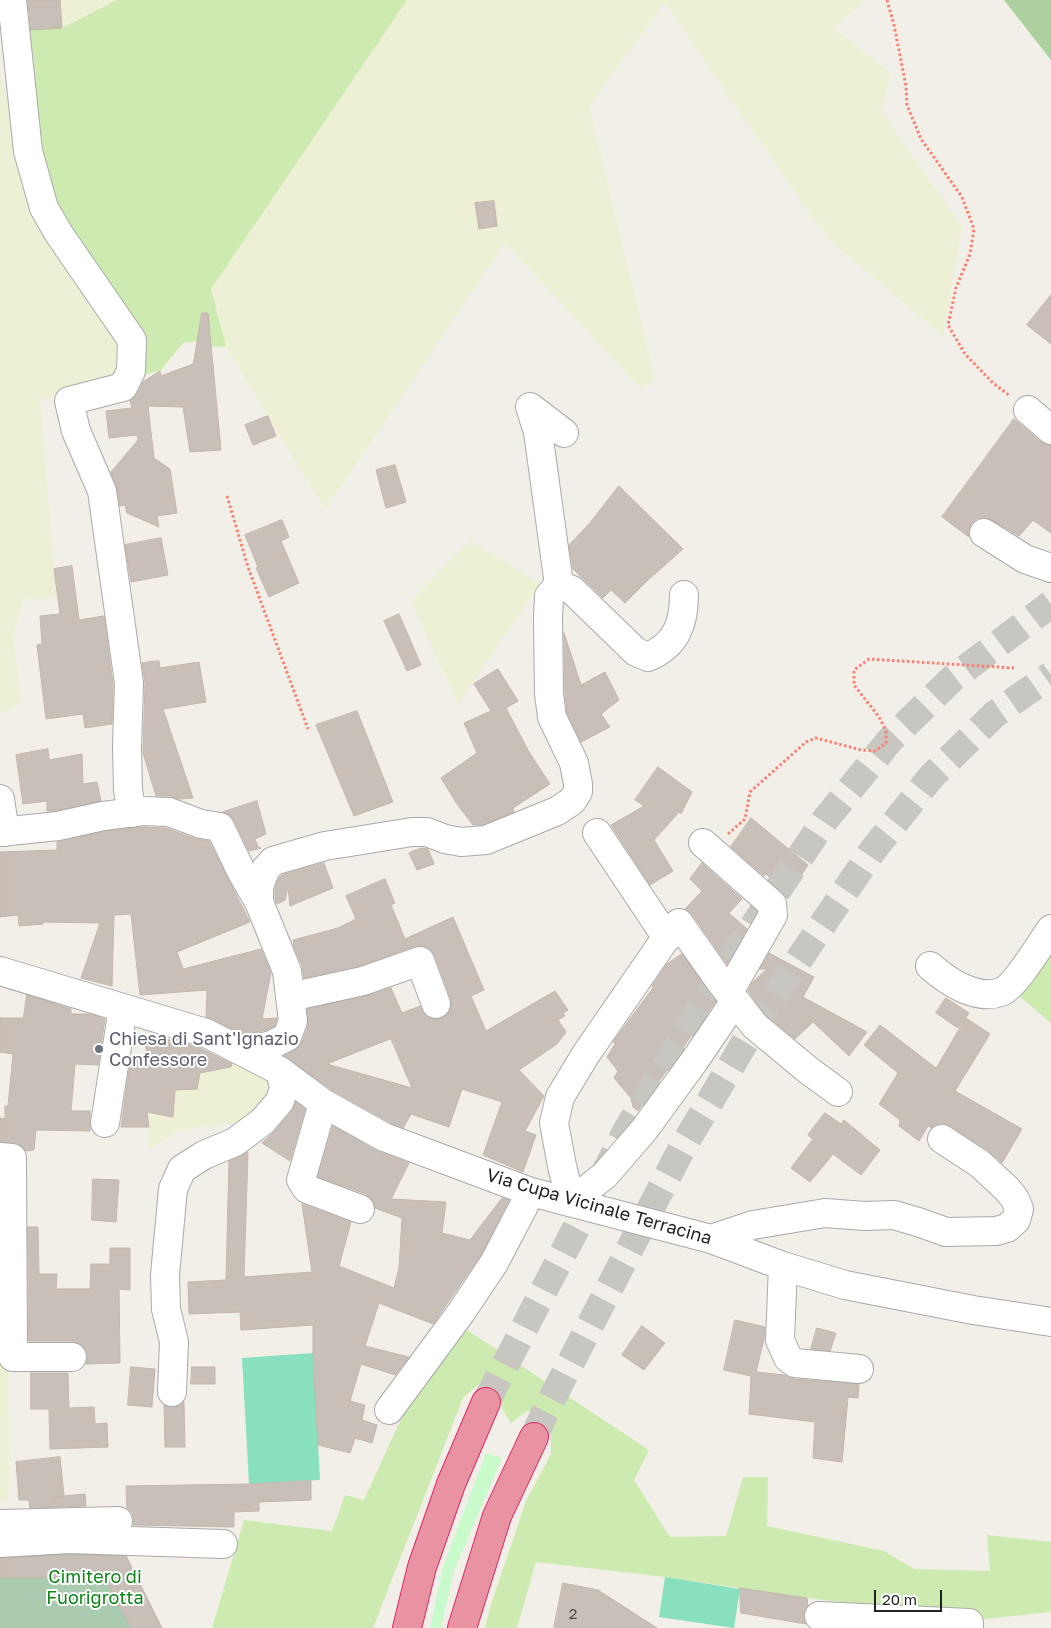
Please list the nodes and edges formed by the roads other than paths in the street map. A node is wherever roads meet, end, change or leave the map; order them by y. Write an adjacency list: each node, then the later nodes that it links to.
1 (12, 0): 10 (street)
2 (1028, 410): 3 (street)
3 (1051, 430)
4 (564, 433): 7 (street)
5 (984, 532): 6 (street)
6 (1051, 568)
7 (559, 585): 8 (street); 14 (street)
8 (684, 595)
9 (0, 798): 11 (street)
10 (132, 813): 11 (street); 14 (street)
11 (3, 832)
12 (597, 833): 16 (street)
13 (703, 843): 19 (street)
14 (260, 902): 20 (street)
15 (1051, 929): 17 (street)
16 (667, 938): 19 (street); 31 (street)
17 (930, 966)
18 (0, 971): 22 (street, Via Cupa Vicinale Terracina)
19 (732, 996): 25 (street); 31 (street)
20 (290, 997): 21 (street); 23 (street)
21 (436, 1004)
22 (123, 1008): 23 (street, Via Cupa Vicinale Terracina); 27 (street)
23 (243, 1052): 24 (street, Via Cupa Vicinale Terracina)
24 (280, 1071): 26 (street, Via Cupa Vicinale Terracina); 38 (street)
25 (838, 1092)
26 (323, 1103): 30 (street, Via Cupa Vicinale Terracina); 32 (street)
27 (105, 1123)
28 (942, 1138): 33 (street)
29 (0, 1157): 36 (street)
30 (531, 1192): 31 (street, Via Cupa Vicinale Terracina); 40 (street)
31 (571, 1202): 33 (street, Via Cupa Vicinale Terracina)
32 (360, 1210)
33 (711, 1239): 34 (street, Via Cupa Vicinale Terracina)
34 (783, 1266): 35 (street, Via Cupa Vicinale Terracina); 37 (street)
35 (1051, 1322)
36 (72, 1356)
37 (859, 1369)
38 (172, 1392)
39 (486, 1402): 47 (highway)
40 (389, 1410)
41 (534, 1437): 48 (highway)
42 (118, 1521): 43 (street)
43 (0, 1524)
44 (0, 1543): 45 (street)
45 (223, 1544)
46 (819, 1616): 49 (street)
47 (407, 1628)
48 (462, 1628)
49 (969, 1628)

